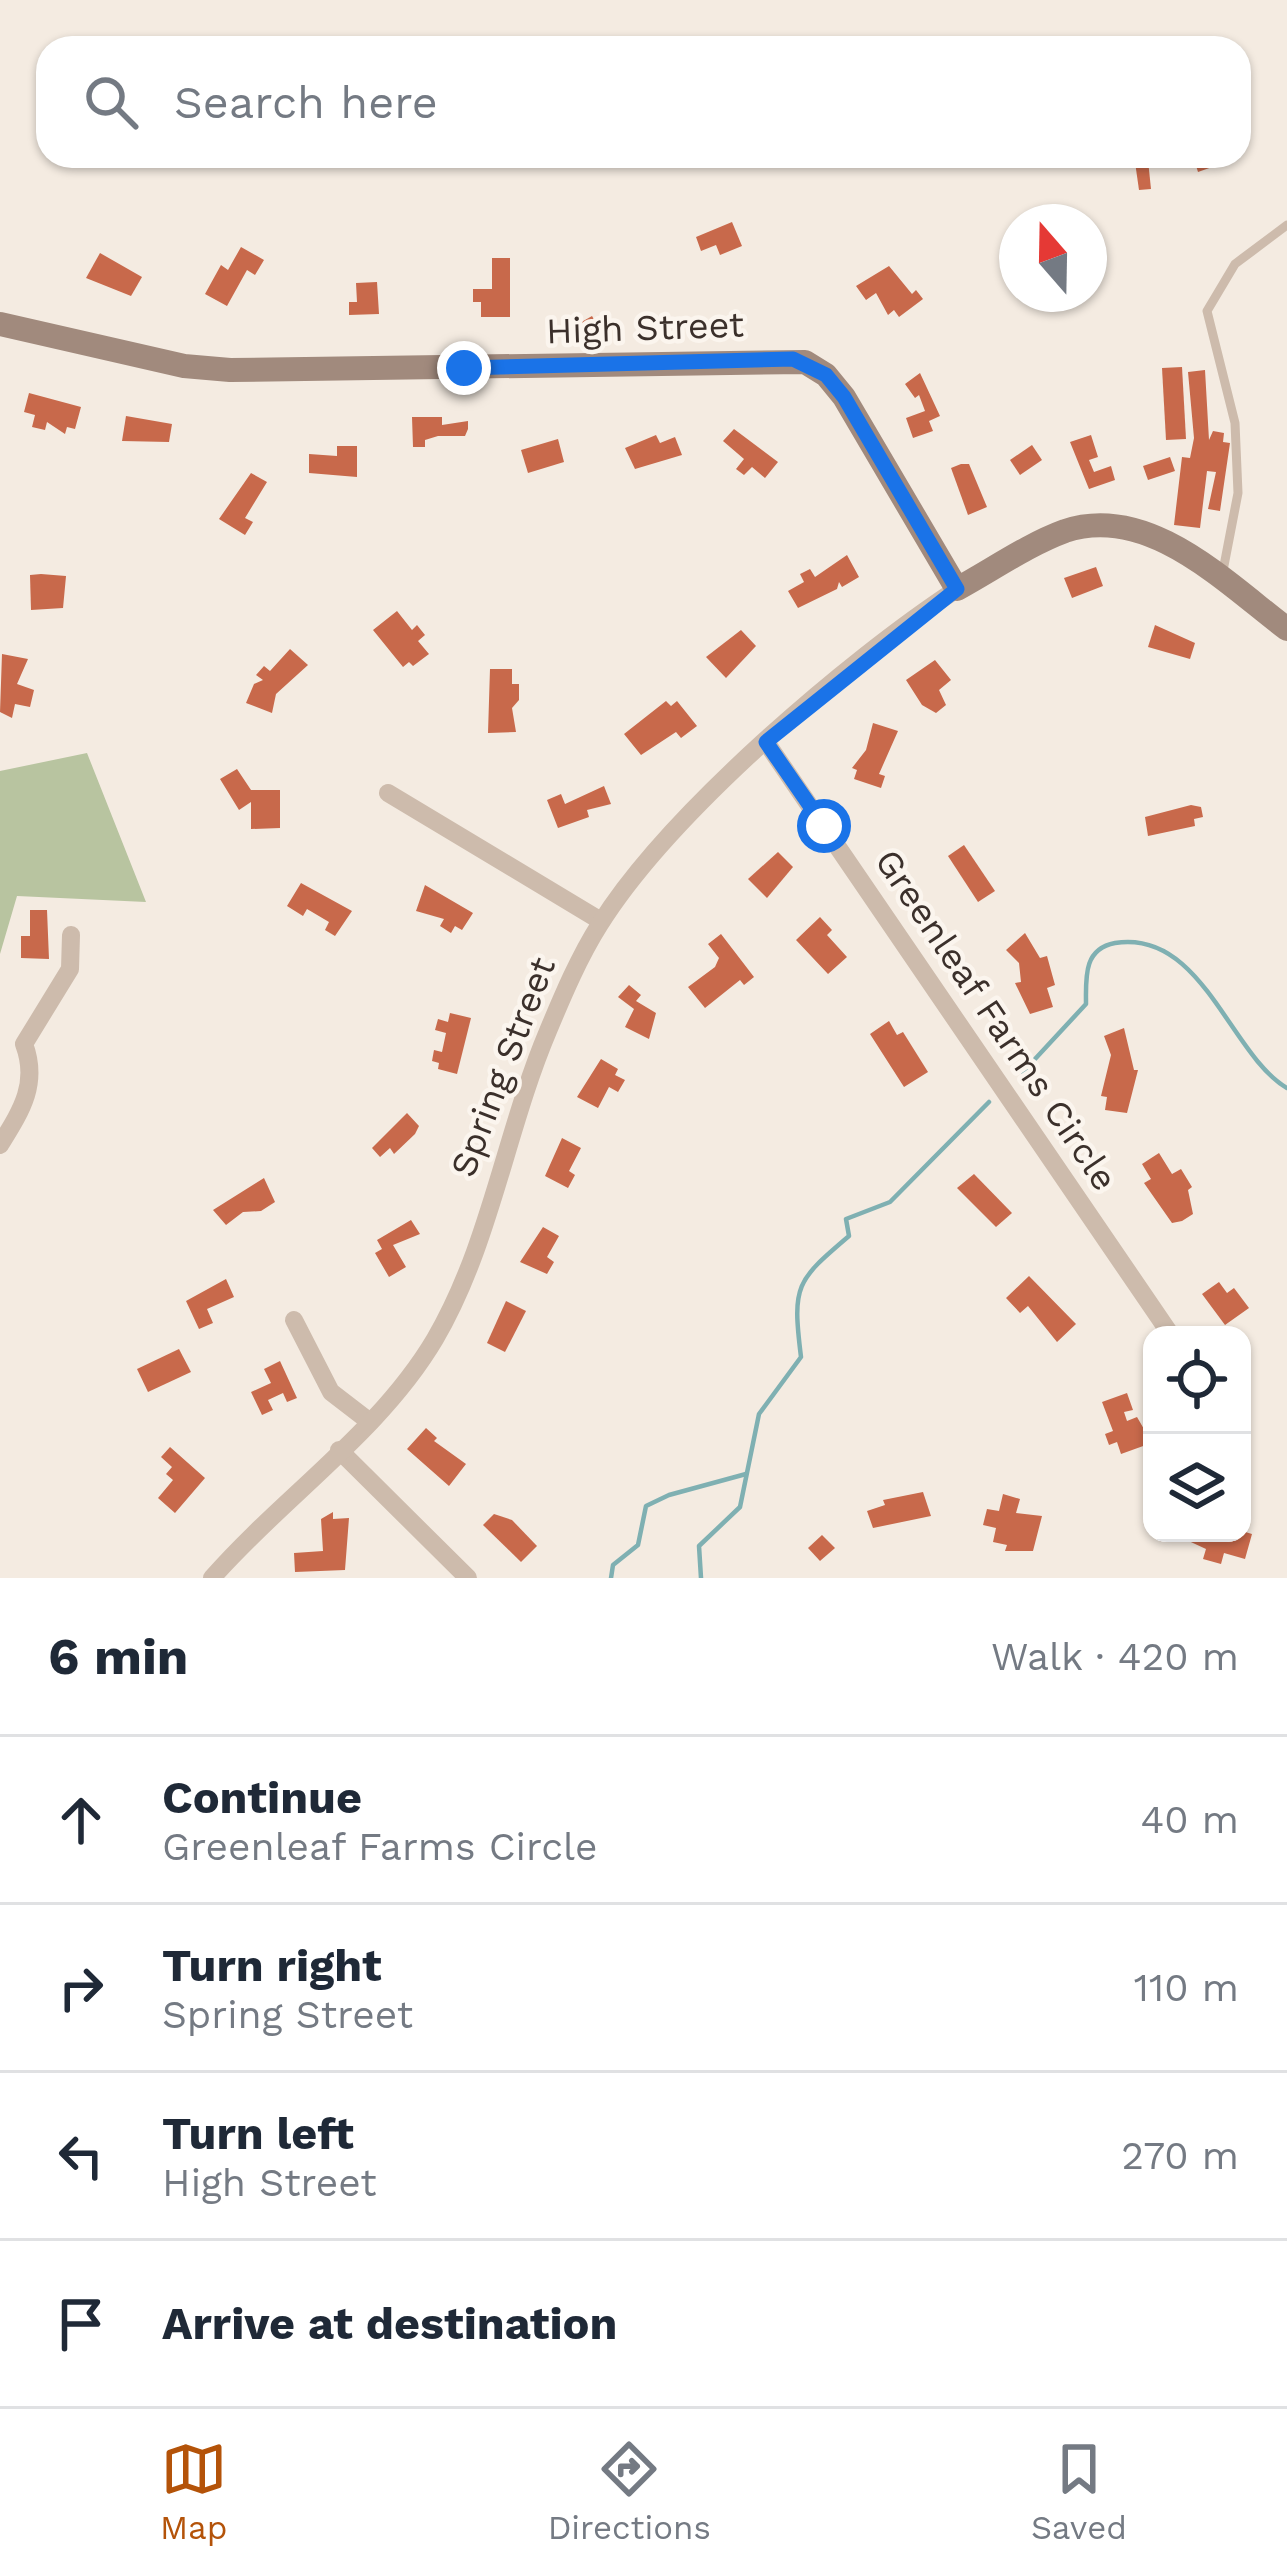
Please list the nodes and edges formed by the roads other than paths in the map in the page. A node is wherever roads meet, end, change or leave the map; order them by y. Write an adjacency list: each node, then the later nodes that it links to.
1 (1287, 226): 3 (lane)
2 (0, 324): 4 (street, High Street)
3 (1220, 581): 4 (street, Spring Street); 5 (street, Spring Street)
4 (957, 589): 6 (street, Spring Street)
5 (1287, 629)
6 (766, 742): 8 (street, Spring Street); 12 (street, Greenleaf Farms Circle)
7 (388, 793): 8 (street)
8 (602, 921): 13 (street, Spring Street)
9 (71, 934): 10 (street)
10 (0, 1145)
11 (294, 1320): 13 (street)
12 (1165, 1326)
13 (370, 1422): 14 (street, Spring Street)
14 (338, 1450): 15 (street, Spring Street); 16 (street)
15 (212, 1578)
16 (468, 1578)

